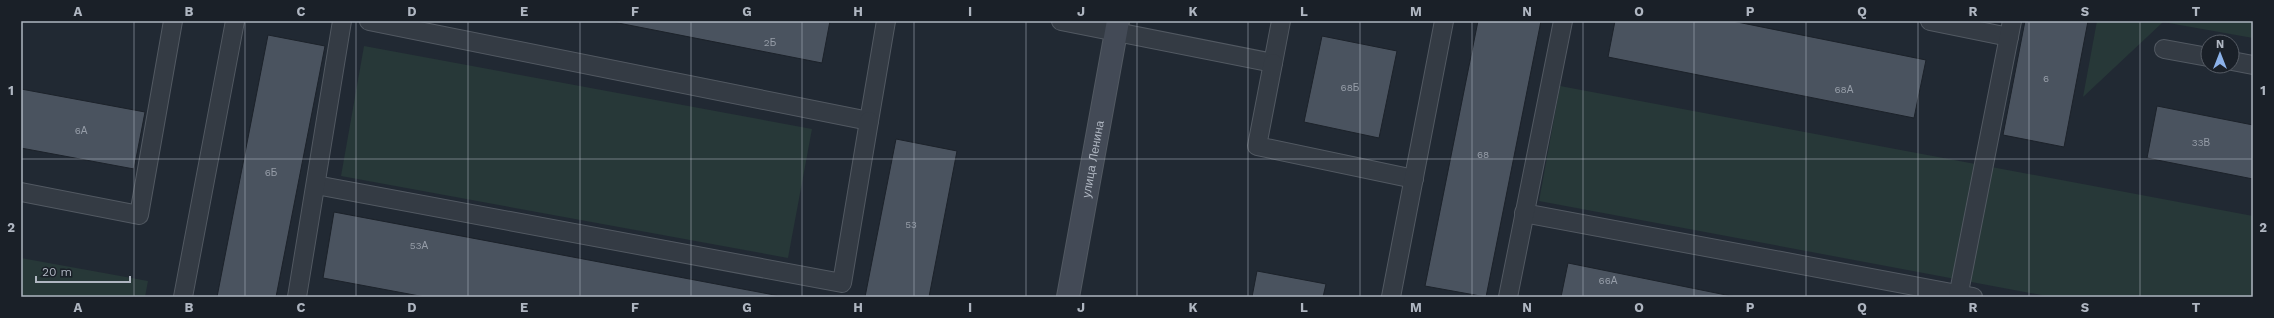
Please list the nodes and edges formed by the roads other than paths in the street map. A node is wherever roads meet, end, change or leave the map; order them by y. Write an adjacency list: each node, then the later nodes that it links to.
1 (173, 21): 21 (lane)
2 (235, 21): 24 (lane)
3 (342, 21): 20 (lane)
4 (369, 21): 18 (lane)
5 (886, 21): 18 (lane)
6 (1061, 21): 11 (lane)
7 (1281, 21): 15 (lane)
8 (1563, 21): 22 (lane)
9 (1930, 21): 12 (lane)
10 (1440, 22): 19 (lane)
11 (1117, 26): 15 (lane); 26 (main road, улица Ленина)
12 (2010, 29): 23 (lane)
13 (2164, 49): 14 (lane)
14 (2200, 56)
15 (1273, 63): 19 (lane)
16 (2240, 63): 17 (lane)
17 (2253, 65)
18 (869, 121): 20 (lane)
19 (1414, 179): 27 (lane)
20 (316, 185): 25 (lane)
21 (21, 192)
22 (1524, 213): 23 (lane); 28 (lane)
23 (1963, 296)
24 (183, 297)
25 (297, 297)
26 (1068, 297)
27 (1390, 297)
28 (1508, 297)

